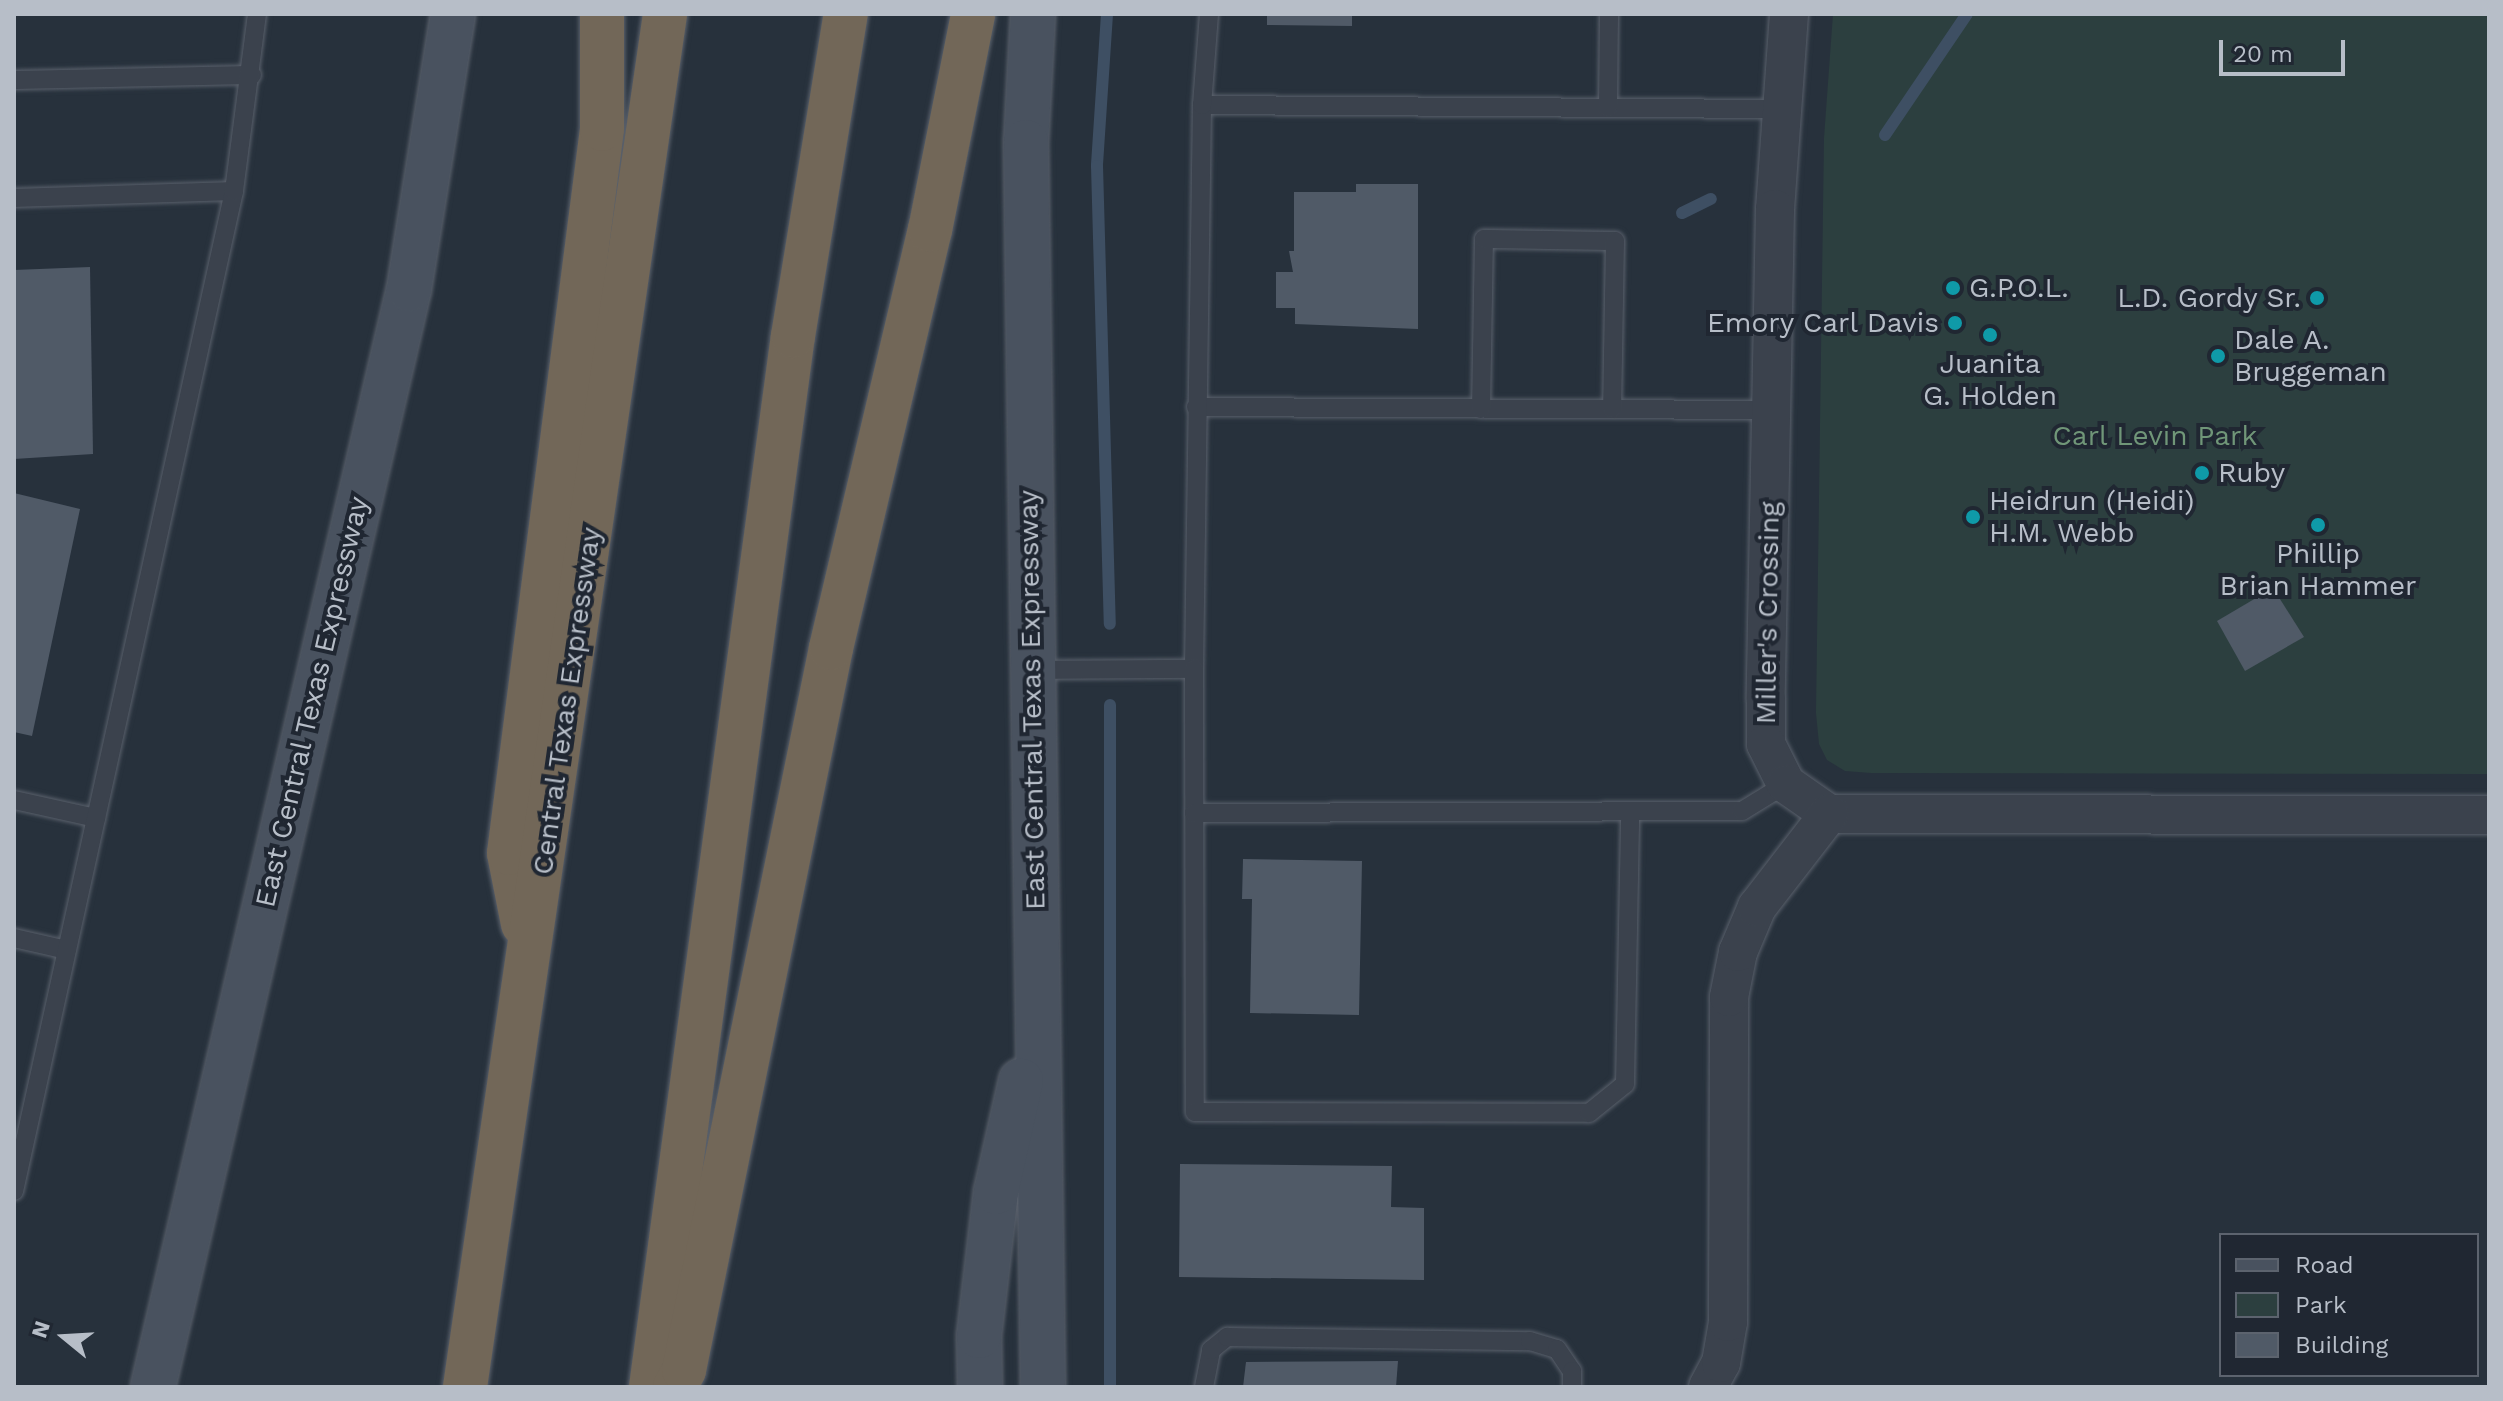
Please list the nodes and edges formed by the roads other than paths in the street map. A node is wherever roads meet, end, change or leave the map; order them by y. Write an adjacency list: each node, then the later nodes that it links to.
1 (257, 14): 11 (lane)
2 (453, 14): 39 (main road, East Central Texas Expressway)
3 (602, 14): 33 (highway)
4 (665, 14): 33 (highway, Central Texas Expressway)
5 (846, 14): 41 (highway)
6 (973, 14): 42 (highway)
7 (1033, 14): 23 (main road, East Central Texas Expressway)
8 (1209, 14): 13 (lane)
9 (1609, 14): 14 (lane)
10 (1789, 14): 15 (street, Miller's Crossing)
11 (252, 75): 12 (lane); 16 (lane)
12 (14, 80)
13 (1202, 105): 14 (lane); 18 (lane)
14 (1608, 108): 15 (lane)
15 (1781, 109): 21 (street, Miller's Crossing)
16 (234, 191): 17 (lane); 30 (lane)
17 (14, 198)
18 (1196, 407): 19 (lane); 22 (lane)
19 (1481, 409): 20 (lane); 20 (lane)
20 (1612, 409): 21 (lane)
21 (1771, 410): 24 (street, Miller's Crossing)
22 (1194, 669): 23 (lane); 26 (lane)
23 (1032, 670): 34 (main road, East Central Texas Expressway)
24 (1786, 784): 27 (street, Miller's Crossing); 28 (lane)
25 (14, 800): 30 (lane)
26 (1194, 813): 28 (lane); 28 (lane)
27 (1829, 814): 29 (street); 46 (street)
28 (1630, 815)
29 (2489, 815)
30 (96, 818): 32 (lane)
31 (14, 938): 32 (lane)
32 (67, 950): 35 (lane)
33 (529, 957): 40 (highway, Central Texas Expressway)
34 (1037, 1012): 43 (main road); 44 (main road, East Central Texas Expressway)
35 (23, 1110): 36 (lane)
36 (17, 1164): 37 (lane)
37 (14, 1191)
38 (1204, 1382): 45 (lane)
39 (153, 1387)
40 (465, 1387)
41 (651, 1387)
42 (675, 1387)
43 (980, 1387)
44 (1043, 1387)
45 (1572, 1387)
46 (1708, 1387)

